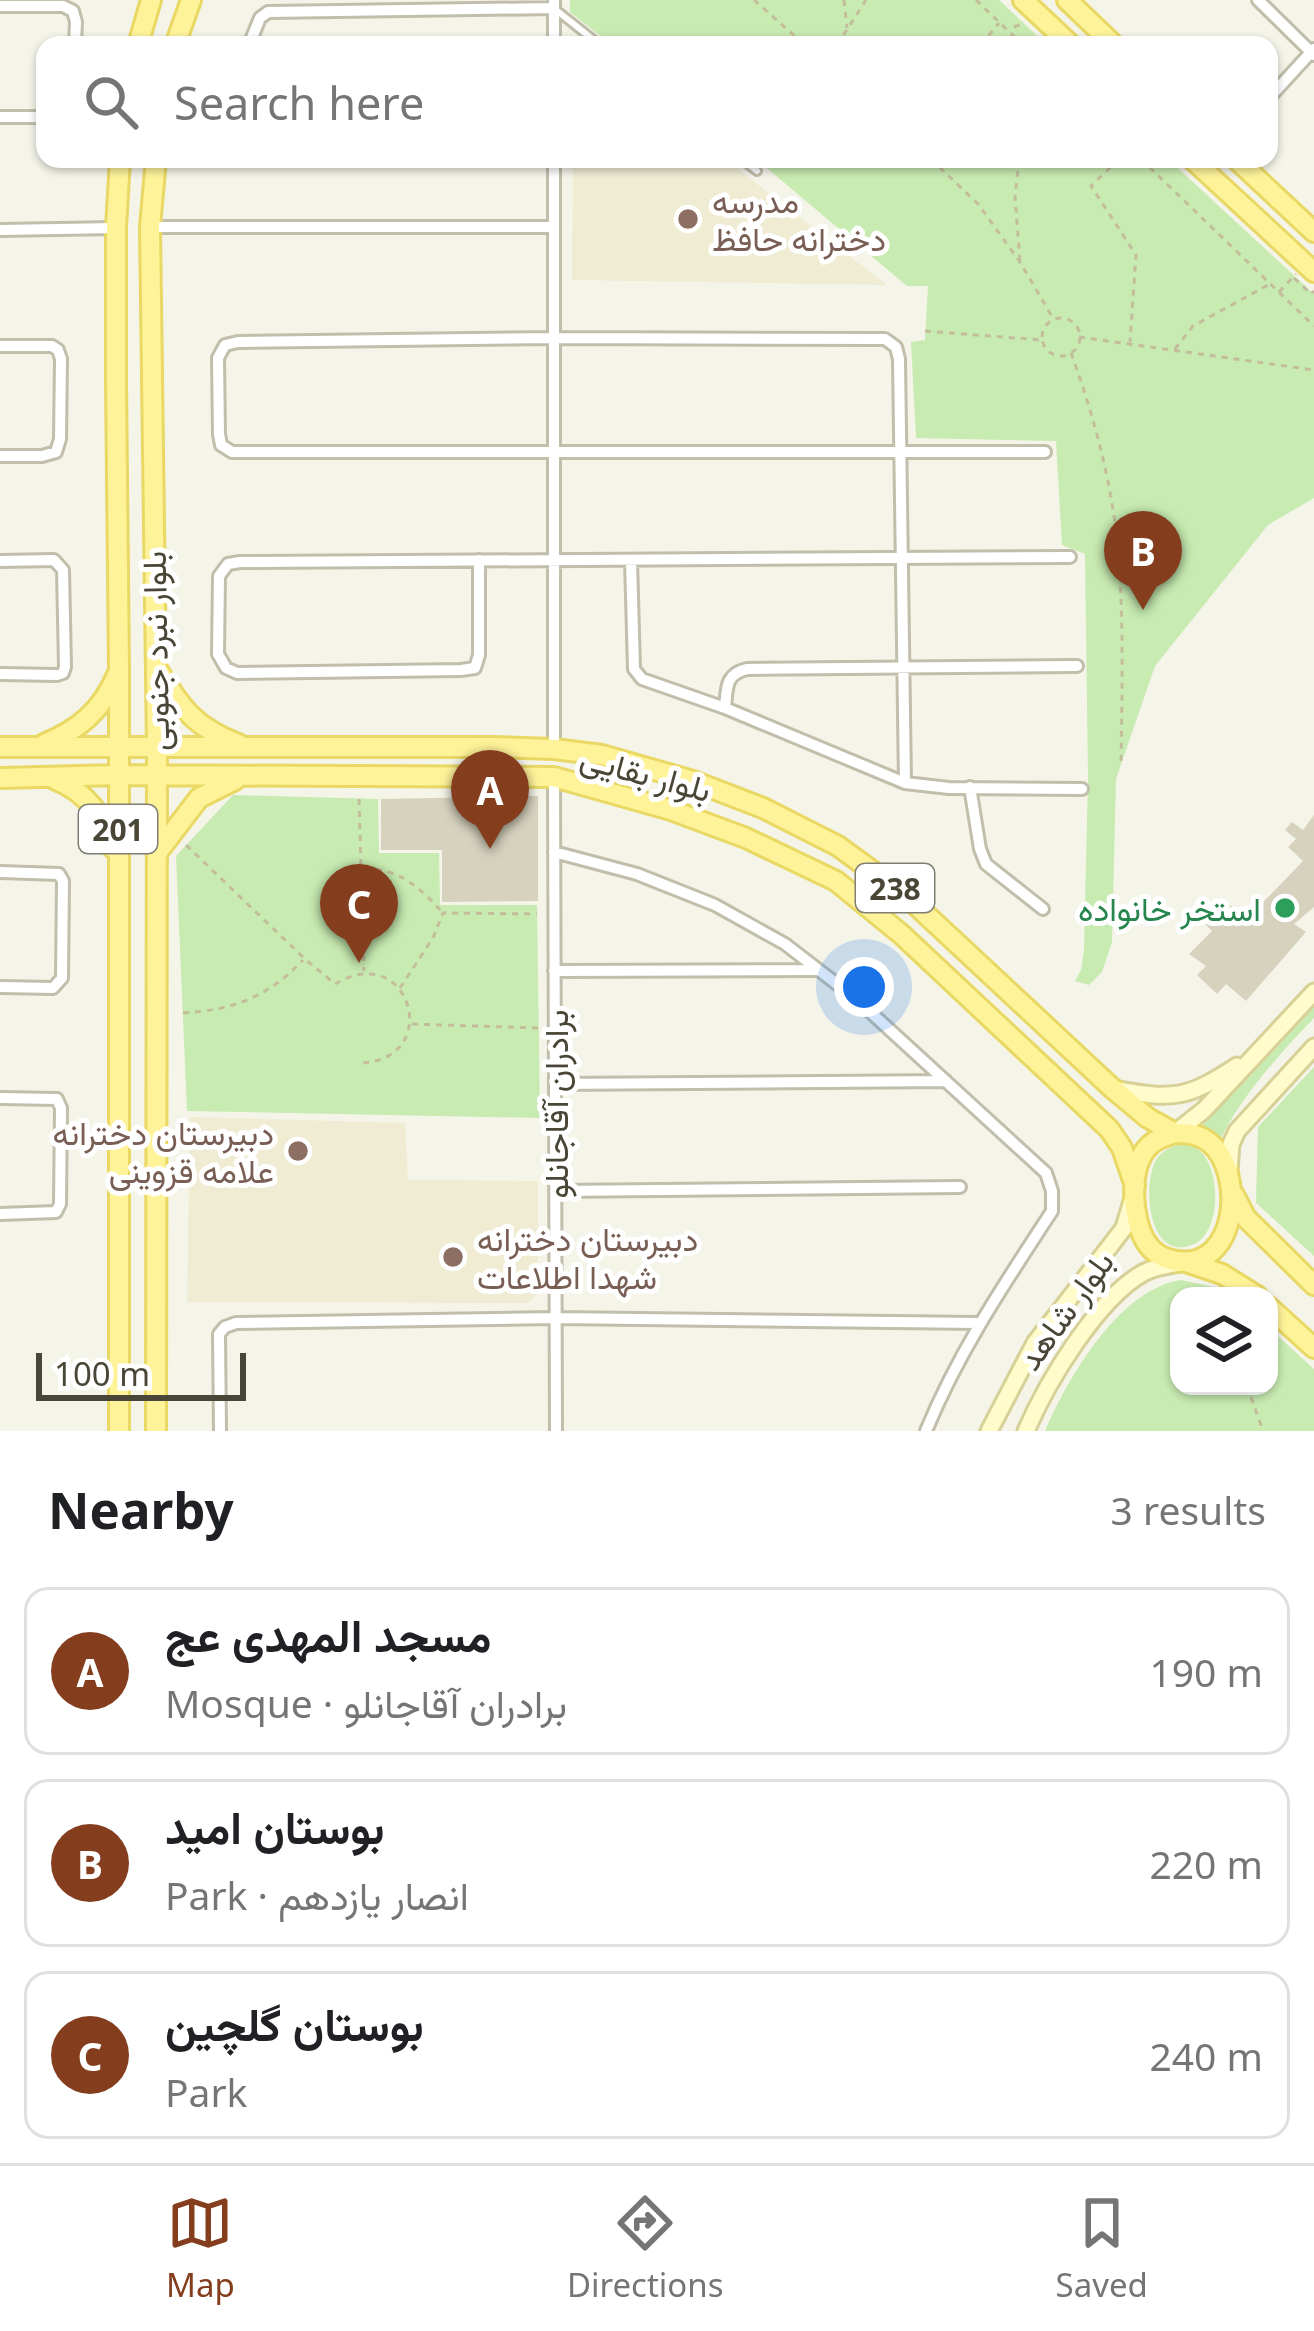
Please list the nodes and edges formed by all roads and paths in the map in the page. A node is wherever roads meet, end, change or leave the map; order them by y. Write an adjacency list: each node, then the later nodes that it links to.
1 (151, 0): 15 (main road)
2 (190, 0): 16 (main road)
3 (754, 0): 20 (path)
4 (844, 0): 13 (path)
5 (866, 0): 13 (path)
6 (976, 0): 12 (path)
7 (1023, 0): 24 (main road)
8 (1066, 0): 25 (main road)
9 (1258, 0): 26 (street)
10 (554, 4): 17 (street); 18 (street); 19 (lane)
11 (0, 6): 14 (street)
12 (1000, 22): 22 (path); 23 (path)
13 (847, 29): 21 (path)
14 (75, 36)
15 (141, 36)
16 (179, 36)
17 (253, 36)
18 (554, 36)
19 (590, 36)
20 (795, 36)
21 (843, 36)
22 (988, 36)
23 (1014, 36)
24 (1061, 36)
25 (1104, 36)
26 (1313, 52): 27 (street)
27 (1278, 89)
28 (0, 116): 29 (street)
29 (36, 117)
30 (119, 168): 43 (main road, بلوار نبرد جنوبی / 201)
31 (155, 168): 41 (main road, بلوار نبرد جنوبی / 201)
32 (554, 168): 42 (street)
33 (753, 168): 40 (lane)
34 (940, 168): 46 (path)
35 (1018, 168): 46 (path)
36 (1110, 168): 57 (path)
37 (1151, 168): 48 (path)
38 (1202, 168): 47 (main road)
39 (1246, 168): 45 (main road)
40 (757, 171)
41 (150, 227): 42 (street); 72 (main road, بلوار نبرد جنوبی / 201)
42 (554, 227): 55 (street)
43 (116, 228): 44 (street); 75 (main road, بلوار نبرد جنوبی / 201)
44 (0, 230)
45 (1314, 232)
46 (1020, 262): 51 (path)
47 (1314, 272)
48 (1270, 284): 49 (path); 59 (path)
49 (1279, 292): 50 (path); 52 (path)
50 (1312, 292)
51 (1054, 320): 54 (path); 56 (path)
52 (1314, 326)
53 (925, 331): 56 (path)
54 (1079, 337): 57 (path); 60 (path)
55 (554, 338): 62 (street); 62 (street); 63 (street)
56 (1042, 340): 60 (path)
57 (1130, 344): 59 (path)
58 (0, 346): 65 (street)
59 (1174, 350): 61 (path)
60 (1071, 352): 84 (path)
61 (1314, 370)
62 (554, 452): 63 (street); 69 (street)
63 (898, 452): 64 (street); 67 (street)
64 (1045, 452)
65 (0, 456)
66 (1070, 557): 67 (street)
67 (901, 558): 70 (street); 74 (street)
68 (479, 560): 68 (street); 69 (street)
69 (554, 560): 70 (street); 83 (street)
70 (631, 560): 77 (street)
71 (0, 561): 76 (street)
72 (155, 666): 81 (main road, بلوار نبرد جنوبی / 201); 82 (main road)
73 (1077, 666): 74 (street)
74 (903, 668): 77 (street); 91 (street)
75 (119, 670): 78 (main road, بلوار نبرد جنوبی / 201); 80 (main road)
76 (0, 674)
77 (725, 708): 91 (street)
78 (119, 746): 80 (main road, بلوار بقایی / 238); 81 (main road, بلوار بقایی / 238); 85 (main road, بلوار نبرد جنوبی / 201)
79 (0, 748): 80 (main road, بلوار بقایی / 238)
80 (35, 748)
81 (157, 748): 82 (main road, بلوار بقایی / 238); 86 (main road, بلوار نبرد جنوبی / 201)
82 (248, 748): 83 (main road, بلوار بقایی / 238)
83 (554, 749): 88 (main road); 119 (main road, بلوار بقایی / 238)
84 (1121, 764)
85 (118, 775): 86 (main road, بلوار بقایی / 238); 90 (main road, بلوار بقایی / 238); 98 (main road, بلوار نبرد جنوبی / 201)
86 (157, 776): 87 (main road, بلوار بقایی / 238); 97 (main road, بلوار نبرد جنوبی / 201)
87 (245, 776): 88 (main road, بلوار بقایی / 238); 97 (main road)
88 (554, 777): 96 (street, برادران آقاجانلو); 122 (main road, بلوار بقایی / 238)
89 (0, 778): 90 (main road, بلوار بقایی / 238)
90 (52, 778): 98 (main road)
91 (905, 783): 92 (street)
92 (970, 787): 93 (street); 101 (street)
93 (1082, 789)
94 (359, 799): 99 (path)
95 (186, 845): 104 (path)
96 (554, 852): 105 (street); 106 (street, برادران آقاجانلو)
97 (157, 853): 136 (main road, بلوار نبرد جنوبی / 201)
98 (118, 867): 135 (main road, بلوار نبرد جنوبی / 201)
99 (362, 869): 102 (path); 107 (path)
100 (0, 872): 108 (street)
101 (1043, 909)
102 (443, 913): 103 (path); 109 (path)
103 (537, 914)
104 (305, 959): 107 (path); 111 (path)
105 (818, 970): 106 (street); 117 (street)
106 (554, 971): 118 (street, برادران آقاجانلو)
107 (364, 973): 109 (path)
108 (0, 987)
109 (399, 989): 112 (path)
110 (1314, 992): 115 (main road)
111 (183, 1013)
112 (410, 1024): 113 (path); 116 (path)
113 (538, 1028)
114 (1314, 1047): 123 (main road)
115 (1255, 1055): 119 (main road); 121 (main road)
116 (357, 1064)
117 (946, 1081): 118 (street); 132 (street)
118 (555, 1084): 125 (street, برادران آقاجانلو)
119 (1112, 1088): 121 (main road, بلوار بقایی / 238)
120 (0, 1098): 126 (street)
121 (1175, 1133): 122 (main road); 123 (main road)
122 (1135, 1186): 127 (main road); 140 (main road, بلوار شاهد)
123 (1229, 1186): 127 (main road); 128 (main road)
124 (960, 1187): 125 (street)
125 (555, 1191): 131 (street, برادران آقاجانلو)
126 (0, 1214)
127 (1186, 1262): 129 (main road); 141 (main road, بلوار شاهد)
128 (1314, 1285)
129 (1243, 1287)
130 (1278, 1315): 133 (main road)
131 (555, 1318): 132 (street); 137 (street); 138 (street, برادران آقاجانلو)
132 (979, 1323): 139 (street)
133 (1314, 1348)
134 (1250, 1395): 142 (path)
135 (119, 1431)
136 (156, 1431)
137 (220, 1431)
138 (556, 1431)
139 (926, 1431)
140 (989, 1431)
141 (1026, 1431)
142 (1263, 1431)

